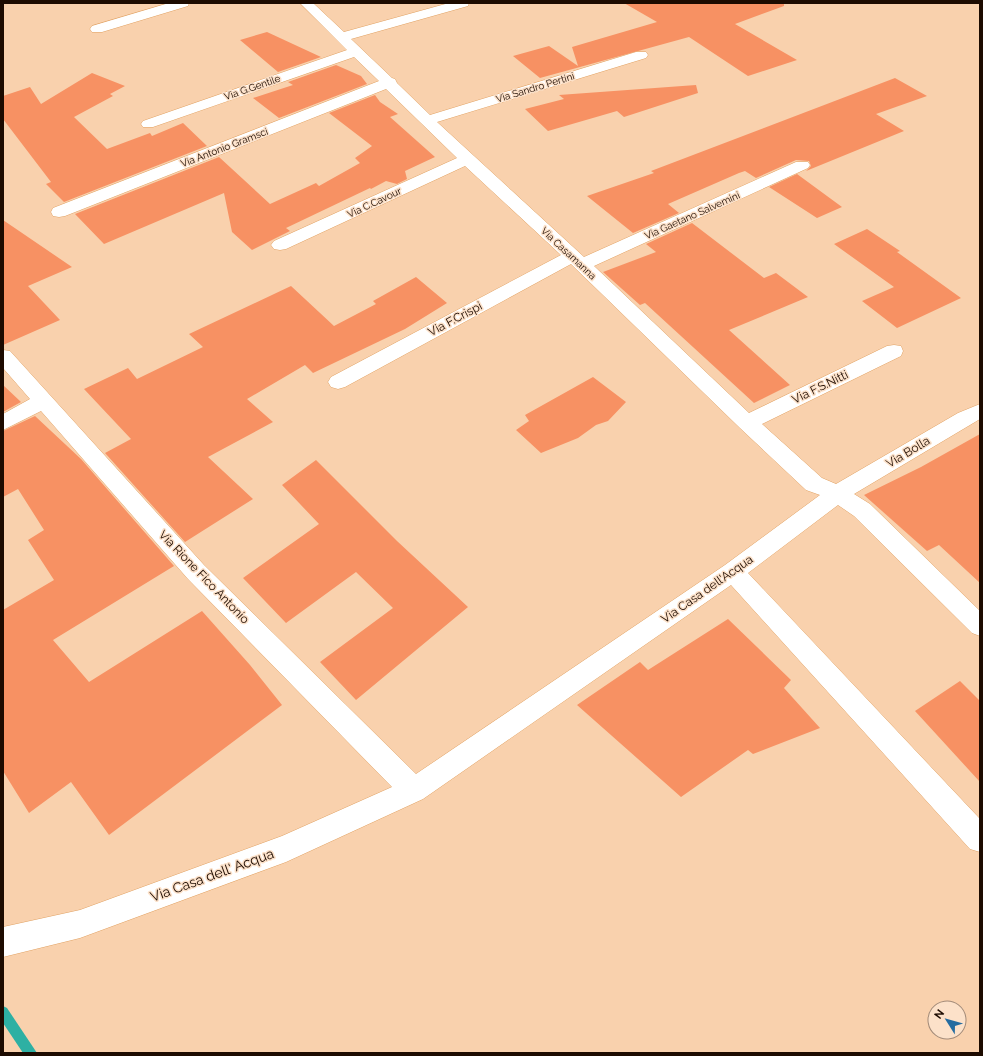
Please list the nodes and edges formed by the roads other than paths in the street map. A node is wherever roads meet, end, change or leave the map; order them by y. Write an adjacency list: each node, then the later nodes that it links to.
1 (183, 3): 4 (street)
2 (306, 3): 5 (street, Via Casamanna)
3 (463, 3): 5 (street)
4 (97, 29)
5 (342, 37): 6 (street, Via Casamanna)
6 (356, 51): 8 (street, Via Casamanna); 10 (street, Via G.Gentile)
7 (641, 55): 9 (street, Via Sandro Pertini)
8 (390, 82): 9 (street, Via Casamanna); 13 (street, Via Antonio Gramsci)
9 (428, 120): 11 (street, Via Casamanna)
10 (148, 124)
11 (467, 159): 14 (street, Via C.Cavour); 15 (street, Via Casamanna)
12 (802, 165): 15 (street, Via Gaetano Salvemini)
13 (59, 212)
14 (280, 245)
15 (577, 260): 18 (street, Via F.Crispi); 22 (street, Via Casamanna)
16 (894, 351): 22 (street, Via F.S.Nitti)
17 (3, 356): 19 (street, Via Rione Fico Antonio)
18 (338, 382)
19 (44, 401): 21 (street); 26 (street, Via Rione Fico Antonio)
20 (980, 411): 23 (street, Via Bolla)
21 (3, 423)
22 (747, 423): 23 (street, Via Casamanna)
23 (837, 494): 24 (street, Via Casa dell'Acqua); 25 (street)
24 (733, 572): 26 (street, Via Casa dell'Acqua); 27 (street)
25 (980, 626)
26 (414, 790): 28 (street, Via Casa dell' Acqua)
27 (980, 840)
28 (3, 942)

